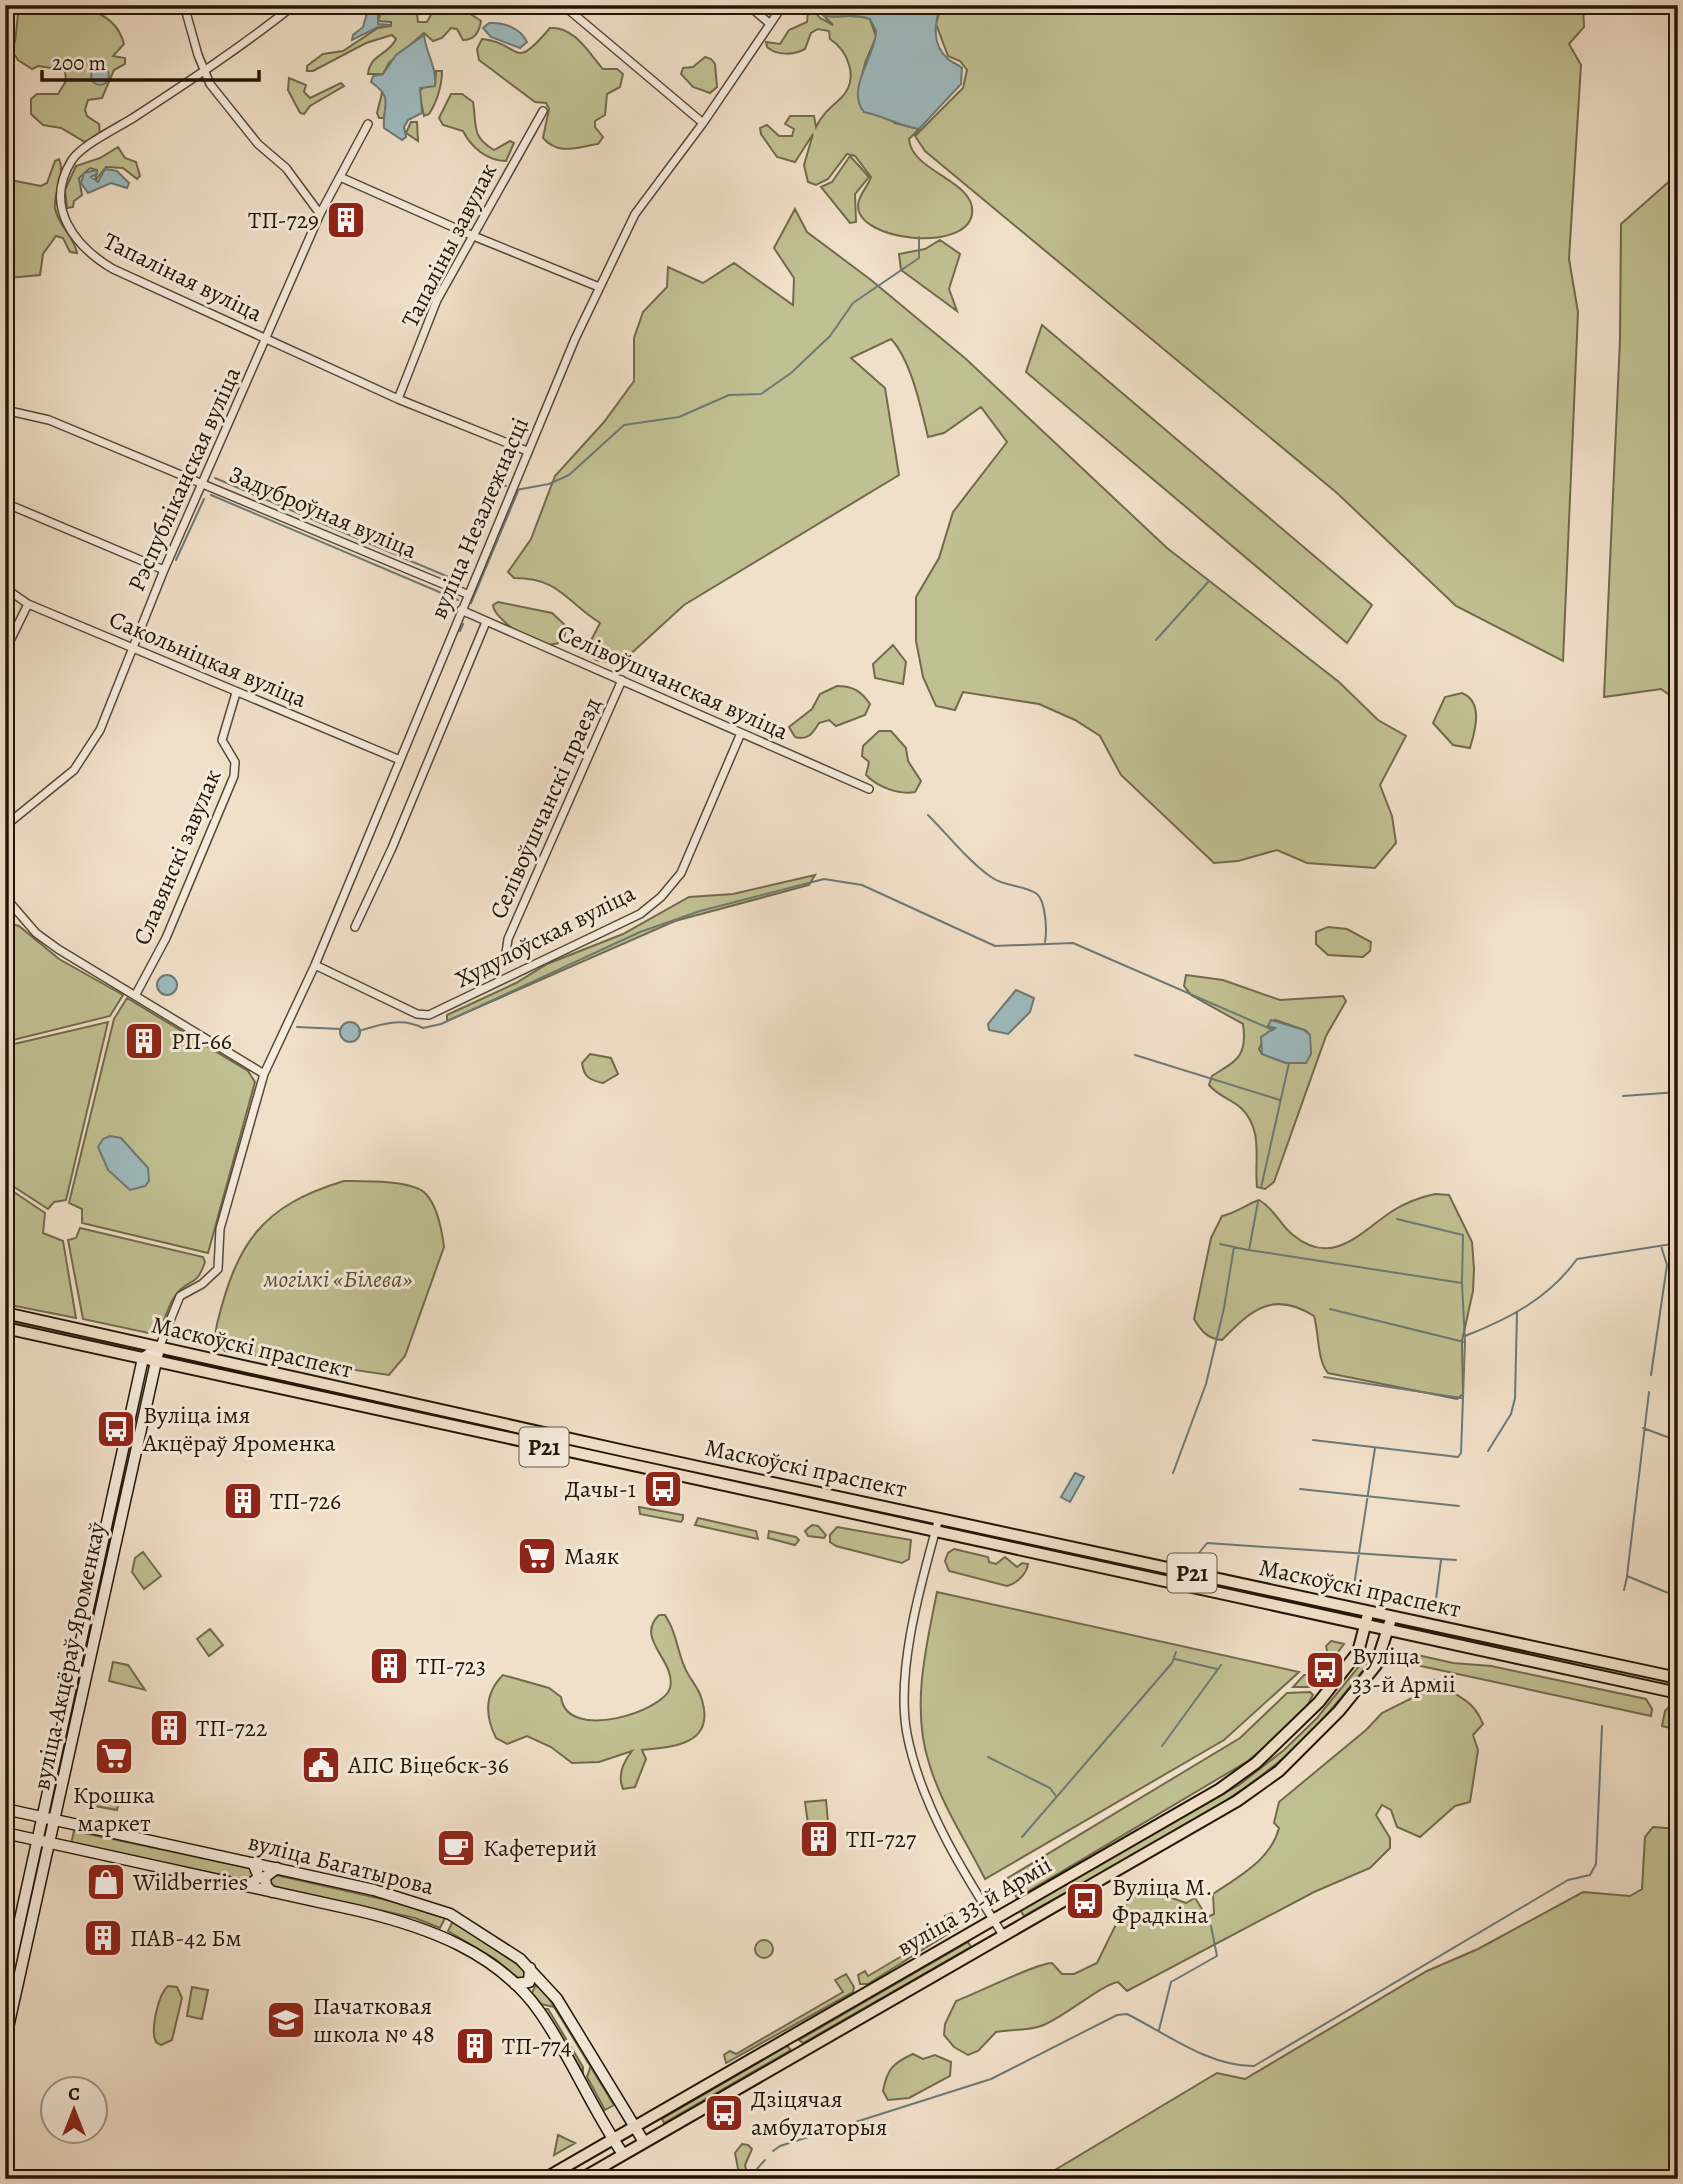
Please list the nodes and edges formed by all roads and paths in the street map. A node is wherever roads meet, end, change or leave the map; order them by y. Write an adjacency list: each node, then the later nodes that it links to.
1 (184, 5): 7 (street)
2 (294, 5): 7 (street, Тапаліная вуліца)
3 (563, 5): 9 (street)
4 (748, 5): 6 (street)
5 (783, 5): 6 (street, вуліца Незалежнасці)
6 (769, 23): 9 (street, вуліца Незалежнасці)
7 (204, 72): 12 (street); 15 (street, Тапаліная вуліца)
8 (543, 111): 13 (street, Тапаліны завулак)
9 (703, 123): 14 (street, вуліца Незалежнасці)
10 (368, 124): 11 (street, Рэспубліканская вуліца)
11 (340, 177): 12 (street, Рэспубліканская вуліца); 13 (street)
12 (320, 214): 15 (street, Рэспубліканская вуліца)
13 (471, 235): 14 (street); 16 (street, Тапаліны завулак)
14 (599, 287): 18 (street, вуліца Незалежнасці)
15 (267, 339): 16 (street, Тапаліная вуліца); 19 (street, Рэспубліканская вуліца)
16 (398, 399): 18 (street, Тапаліная вуліца)
17 (5, 410): 19 (street, Задуброўная вуліца)
18 (527, 451): 23 (street, вуліца Незалежнасці)
19 (202, 482): 21 (street, Рэспубліканская вуліца); 23 (street, Задуброўная вуліца)
20 (5, 503): 21 (street)
21 (164, 570): 27 (street, Рэспубліканская вуліца)
22 (5, 588): 24 (street, Сакольніцкая вуліца)
23 (467, 594): 25 (street, вуліца Незалежнасці)
24 (28, 604): 27 (street, Сакольніцкая вуліца); 28 (street)
25 (461, 610): 26 (street, Селівоўшчанская вуліца); 32 (street, вуліца Незалежнасці)
26 (486, 622): 29 (street, Селівоўшчанская вуліца); 36 (street, вуліца Незалежнасці)
27 (133, 647): 30 (street, Сакольніцкая вуліца); 34 (street, Рэспубліканская вуліца)
28 (5, 652)
29 (622, 680): 31 (street, Селівоўшчанская вуліца); 37 (street, Селівоўшчанскі праезд)
30 (236, 693): 32 (street, Сакольніцкая вуліца); 39 (street, Славянскі завулак)
31 (741, 733): 33 (street, Селівоўшчанская вуліца); 38 (street, Худулоўская вуліца)
32 (400, 760): 38 (street, вуліца Незалежнасці)
33 (869, 789)
34 (5, 826)
35 (5, 898): 39 (street)
36 (355, 927)
37 (506, 953)
38 (315, 965): 40 (street, вуліца Незалежнасці)
39 (135, 996): 40 (street)
40 (264, 1074): 43 (street, вуліца Незалежнасці)
41 (5, 1313): 43 (main road, Маскоўскі праспект / Р21)
42 (5, 1328): 44 (main road, Маскоўскі праспект / Р21)
43 (159, 1348): 44 (street); 45 (street, вуліца Акцёраў Яроменкаў); 46 (main road, Маскоўскі праспект / Р21)
44 (143, 1359): 45 (main road, Маскоўскі праспект / Р21); 48 (street, вуліца Акцёраў Яроменкаў)
45 (156, 1361): 47 (main road, Маскоўскі праспект / Р21); 48 (street, вуліца Акцёраў Яроменкаў)
46 (456, 1413): 47 (main road); 49 (main road, Маскоўскі праспект / Р21)
47 (453, 1427): 50 (main road, Маскоўскі праспект / Р21)
48 (119, 1496): 55 (street, вуліца Акцёраў Яроменкаў)
49 (939, 1518): 50 (street); 51 (main road, Маскоўскі праспект / Р21)
50 (935, 1532): 53 (main road, Маскоўскі праспект / Р21); 68 (street)
51 (1368, 1612): 52 (main road, Маскоўскі праспект / Р21); 53 (main road, вуліца 33-й Арміі)
52 (1391, 1616): 54 (main road, вуліца 33-й Арміі); 56 (main road, Маскоўскі праспект / Р21)
53 (1365, 1624): 54 (main road, Маскоўскі праспект / Р21); 68 (main road, вуліца 33-й Арміі)
54 (1388, 1630): 57 (main road, Маскоўскі праспект / Р21); 70 (main road, вуліца 33-й Арміі)
55 (84, 1656): 59 (street, вуліца Акцёраў Яроменкаў); 60 (street, вуліца Акцёраў Яроменкаў)
56 (1678, 1678)
57 (1678, 1693)
58 (5, 1809): 59 (street, вуліца Багатырова)
59 (42, 1817): 60 (street, вуліца Багатырова); 62 (street, вуліца Акцёраў Яроменкаў)
60 (55, 1820): 63 (street, вуліца Акцёраў Яроменкаў); 64 (street, вуліца Багатырова)
61 (5, 1833): 62 (street, вуліца Багатырова)
62 (37, 1841): 63 (street, вуліца Багатырова); 69 (street, вуліца Акцёраў Яроменкаў)
63 (50, 1844): 66 (street, вуліца Багатырова); 71 (street, вуліца Акцёраў Яроменкаў)
64 (253, 1863): 65 (street, вуліца Багатырова); 66 (street)
65 (277, 1868): 67 (street); 74 (street, вуліца Багатырова)
66 (248, 1886): 67 (street, вуліца Багатырова)
67 (272, 1892): 75 (street, вуліца Багатырова)
68 (993, 1919): 70 (street); 79 (main road, вуліца 33-й Арміі)
69 (17, 1935): 71 (street); 72 (street, вуліца Акцёраў Яроменкаў)
70 (1003, 1935): 82 (main road, вуліца 33-й Арміі)
71 (29, 1938): 73 (street, вуліца Акцёраў Яроменкаў)
72 (11, 1963): 73 (street); 77 (street, вуліца Акцёраў Яроменкаў)
73 (22, 1966): 80 (street, вуліца Акцёраў Яроменкаў)
74 (530, 1968): 75 (street); 76 (street, вуліца Багатырова)
75 (514, 1984): 78 (street, вуліца Багатырова)
76 (545, 1985): 78 (street); 84 (street, вуліца Багатырова)
77 (5, 1988)
78 (529, 1999): 85 (street, вуліца Багатырова)
79 (799, 2031): 81 (main road, вуліца 33-й Арміі); 82 (main road)
80 (5, 2041)
81 (782, 2041): 83 (main road); 84 (main road, вуліца 33-й Арміі)
82 (808, 2048): 83 (main road, вуліца 33-й Арміі)
83 (792, 2057): 86 (main road, вуліца 33-й Арміі)
84 (634, 2125): 85 (main road, вуліца 33-й Арміі); 86 (street, вуліца Багатырова)
85 (612, 2138): 87 (street, вуліца Багатырова); 88 (main road, вуліца 33-й Арміі)
86 (644, 2142): 87 (main road, вуліца 33-й Арміі)
87 (623, 2154): 89 (main road, вуліца 33-й Арміі)
88 (544, 2179)
89 (581, 2179)

